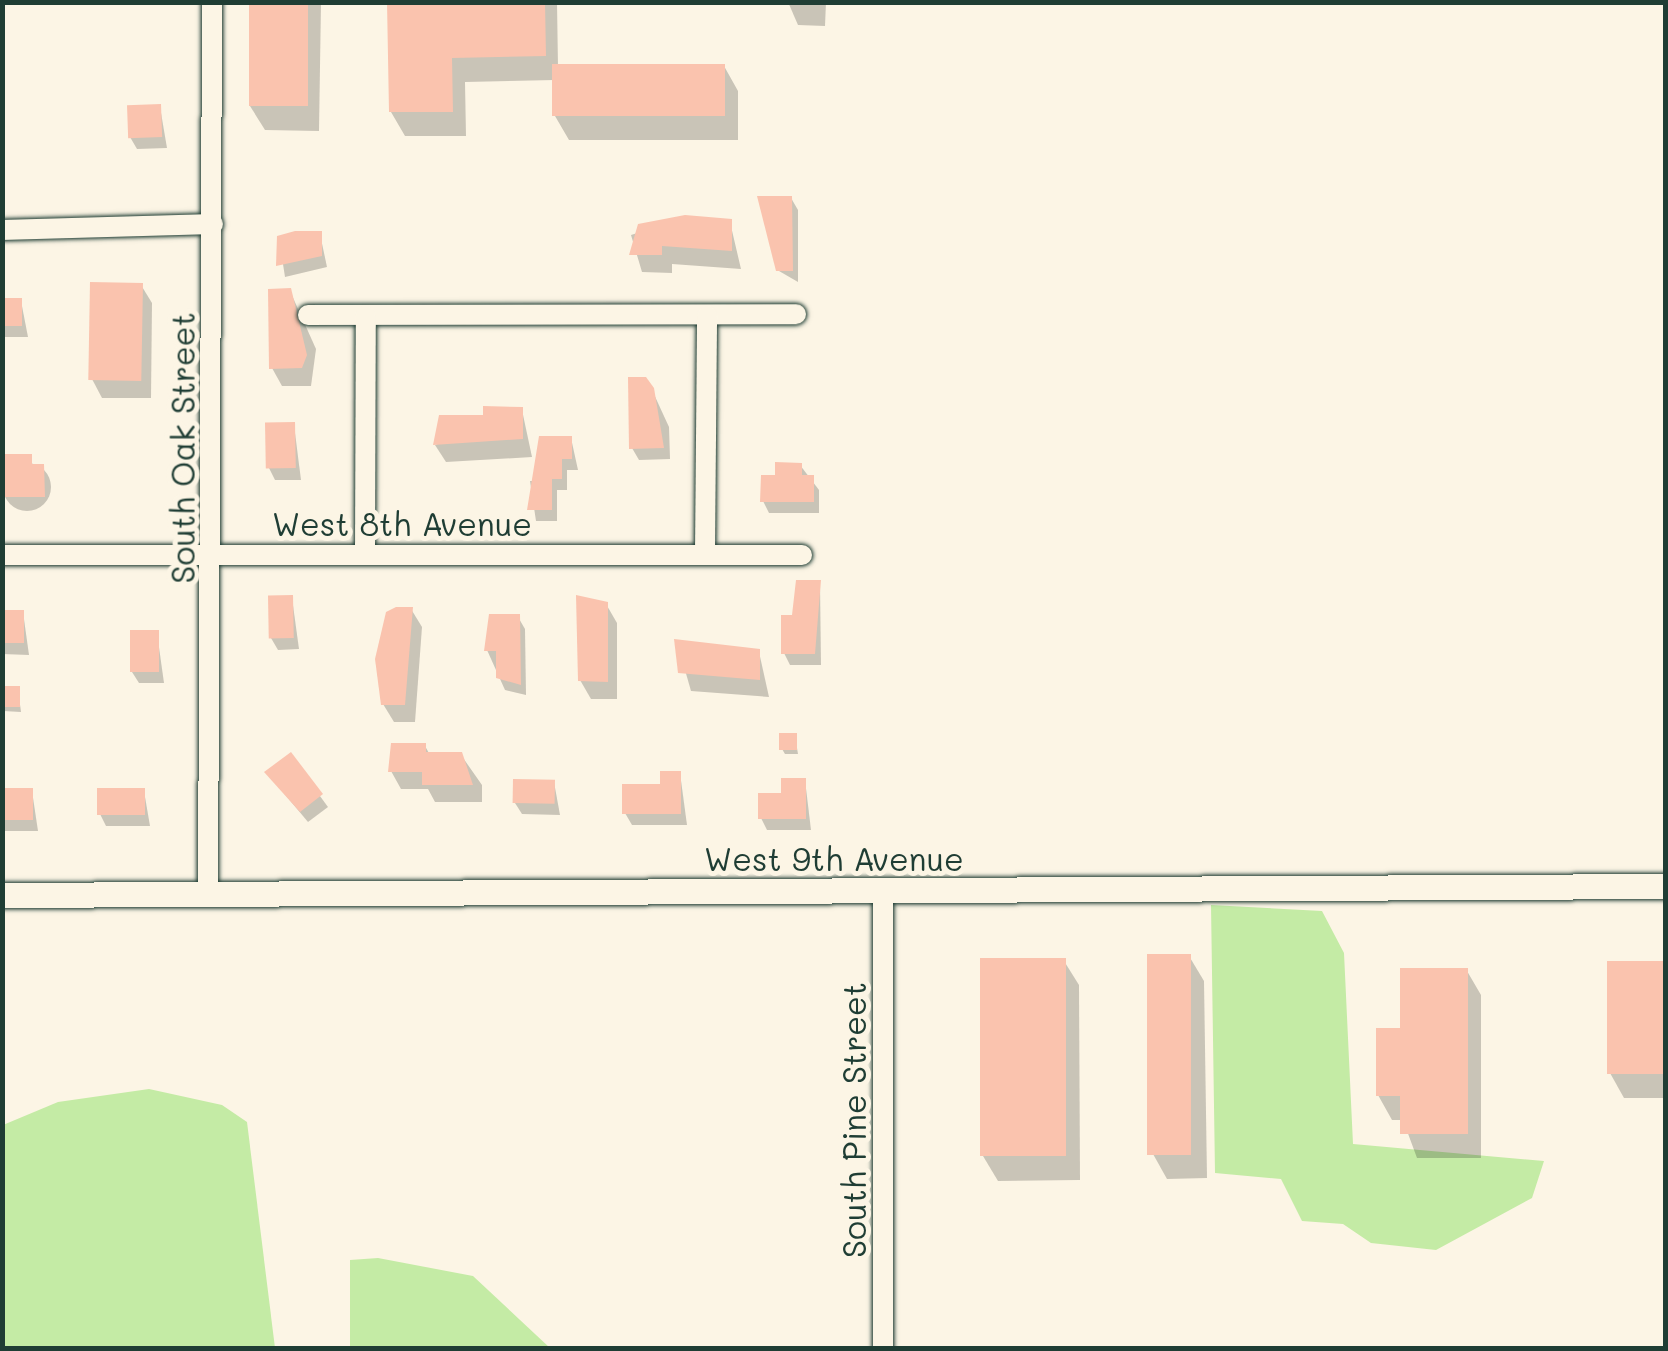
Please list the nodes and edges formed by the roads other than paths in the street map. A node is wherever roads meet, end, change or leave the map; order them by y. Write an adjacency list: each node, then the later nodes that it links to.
1 (212, 2): 2 (street, South Oak Street)
2 (213, 224): 3 (street); 9 (street, South Oak Street)
3 (2, 230)
4 (796, 314): 7 (street)
5 (308, 315): 6 (street)
6 (366, 316): 7 (street); 8 (street)
7 (707, 316): 10 (street)
8 (365, 552): 9 (street, West 8th Avenue); 10 (street, West 8th Avenue)
9 (211, 553): 11 (street, West 8th Avenue); 16 (street, South Oak Street)
10 (705, 554): 12 (street, West 8th Avenue)
11 (2, 555)
12 (802, 555)
13 (1666, 886): 14 (street, West 9th Avenue)
14 (884, 891): 16 (street, West 9th Avenue); 17 (street, South Pine Street)
15 (2, 894): 16 (street, West 9th Avenue)
16 (208, 894)
17 (883, 1348)

